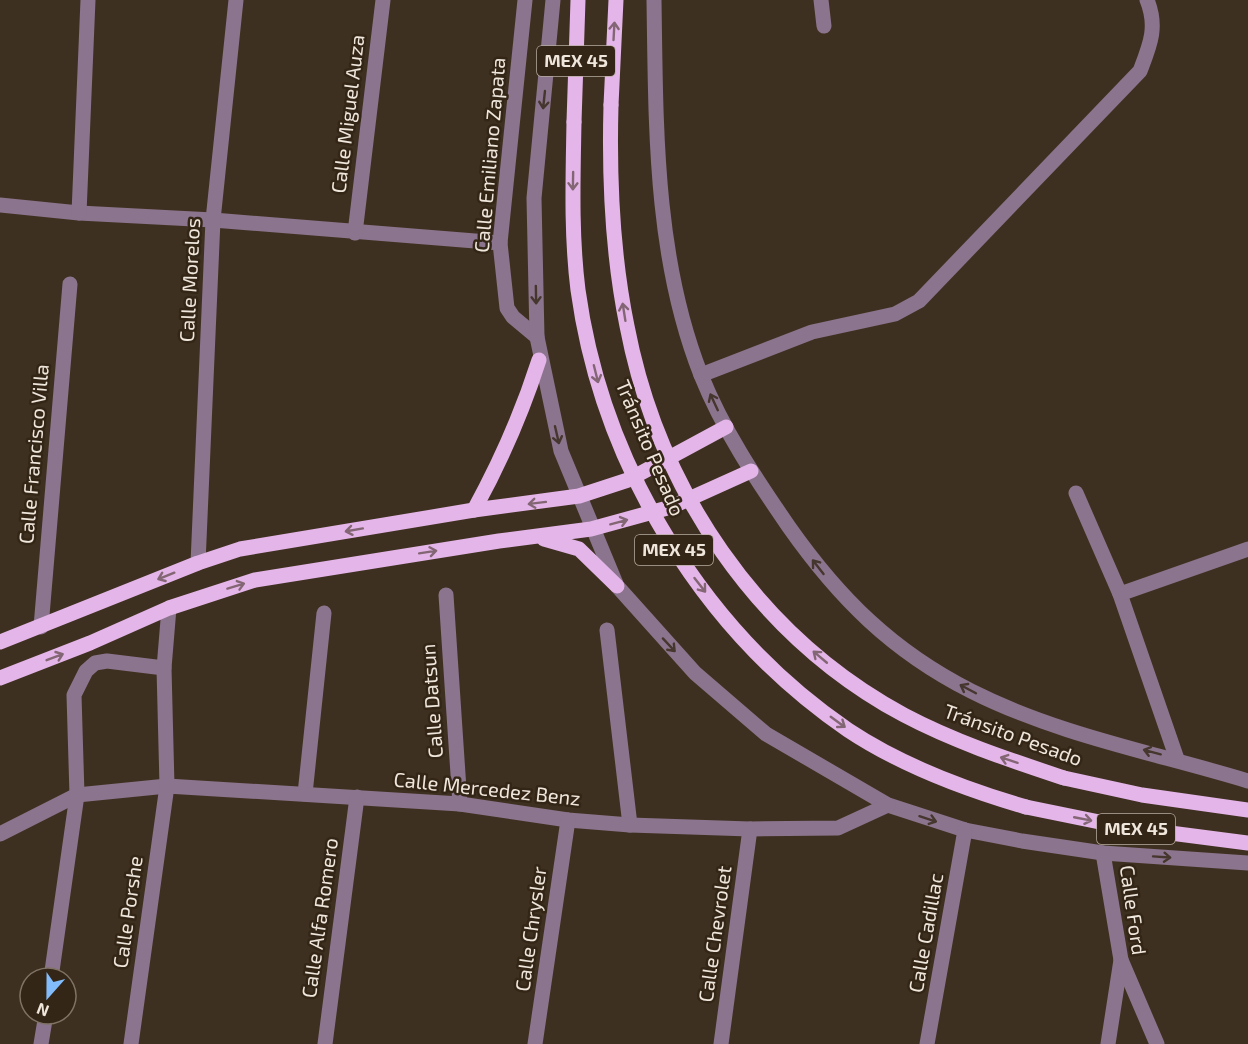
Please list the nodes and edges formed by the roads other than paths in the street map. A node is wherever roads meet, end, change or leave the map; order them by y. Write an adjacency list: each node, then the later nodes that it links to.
1 (88, 0): 13 (street)
2 (236, 0): 14 (street, Calle Morelos)
3 (383, 0): 15 (street, Calle Miguel Auza)
4 (525, 0): 16 (street, Calle Emiliano Zapata)
5 (553, 0): 18 (street, one-way to 18)
6 (578, 0): 56 (main road, Tránsito Pesado / MEX 45, one-way to 56, bridge)
7 (616, 0): 50 (main road, Tránsito Pesado / MEX 45, one-way to 7, bridge)
8 (654, 0): 20 (street)
9 (821, 0): 11 (street)
10 (1147, 0): 20 (street)
11 (824, 26)
12 (0, 205): 13 (street)
13 (79, 213): 14 (street)
14 (213, 220): 15 (street); 29 (street, Calle Morelos)
15 (356, 233): 16 (street)
16 (500, 243): 18 (street, Calle Emiliano Zapata)
17 (69, 284): 35 (street, Calle Francisco Villa)
18 (537, 337): 19 (street)
19 (539, 360): 24 (street, one-way to 24); 25 (main road)
20 (701, 375): 21 (street, one-way to 20)
21 (726, 427): 22 (street); 24 (main road)
22 (751, 471): 26 (main road, one-way to 22); 42 (street, one-way to 22)
23 (1076, 493): 31 (street)
24 (579, 496): 25 (main road, one-way to 25); 26 (street)
25 (474, 510): 29 (main road, one-way to 29)
26 (591, 529): 27 (main road); 30 (street)
27 (499, 541): 30 (main road); 33 (main road, one-way to 27)
28 (1248, 549): 31 (street)
29 (198, 563): 35 (main road, one-way to 35)
30 (617, 586): 49 (street, one-way to 49)
31 (1120, 594): 42 (street)
32 (446, 595): 48 (street, Calle Datsun)
33 (169, 608): 38 (main road); 40 (street, Calle Porshe)
34 (324, 613): 45 (street)
35 (40, 627): 37 (main road)
36 (607, 630): 52 (street)
37 (0, 642)
38 (90, 643): 39 (street); 41 (main road, one-way to 38)
39 (95, 663): 40 (street); 46 (street)
40 (164, 668): 44 (street, Calle Porshe)
41 (0, 678)
42 (1178, 759): 43 (street)
43 (1248, 781)
44 (167, 786): 45 (street, Calle Mercedez Benz); 46 (street, Calle Mercedez Benz); 63 (street, Calle Porshe)
45 (305, 794): 47 (street, Calle Mercedez Benz)
46 (77, 795): 55 (street); 60 (street)
47 (357, 797): 48 (street, Calle Mercedez Benz); 64 (street, Calle Alfa Romero)
48 (460, 804): 51 (street, Calle Mercedez Benz)
49 (888, 805): 53 (street, Calle Mercedez Benz); 54 (street, one-way to 54)
50 (1248, 810)
51 (568, 820): 52 (street, Calle Mercedez Benz); 65 (street, Calle Chrysler)
52 (630, 825): 53 (street, Calle Mercedez Benz)
53 (750, 830): 66 (street, Calle Chevrolet)
54 (965, 830): 57 (street); 67 (street, Calle Cadillac)
55 (0, 834)
56 (1248, 843)
57 (1103, 853): 58 (street, one-way to 58); 59 (street, Calle Ford)
58 (1248, 862)
59 (1121, 960): 68 (street, Calle Ford); 69 (street)
60 (53, 966)
61 (44, 1026): 62 (street)
62 (41, 1044)
63 (131, 1044)
64 (325, 1044)
65 (535, 1044)
66 (721, 1044)
67 (927, 1044)
68 (1108, 1044)
69 (1157, 1044)

